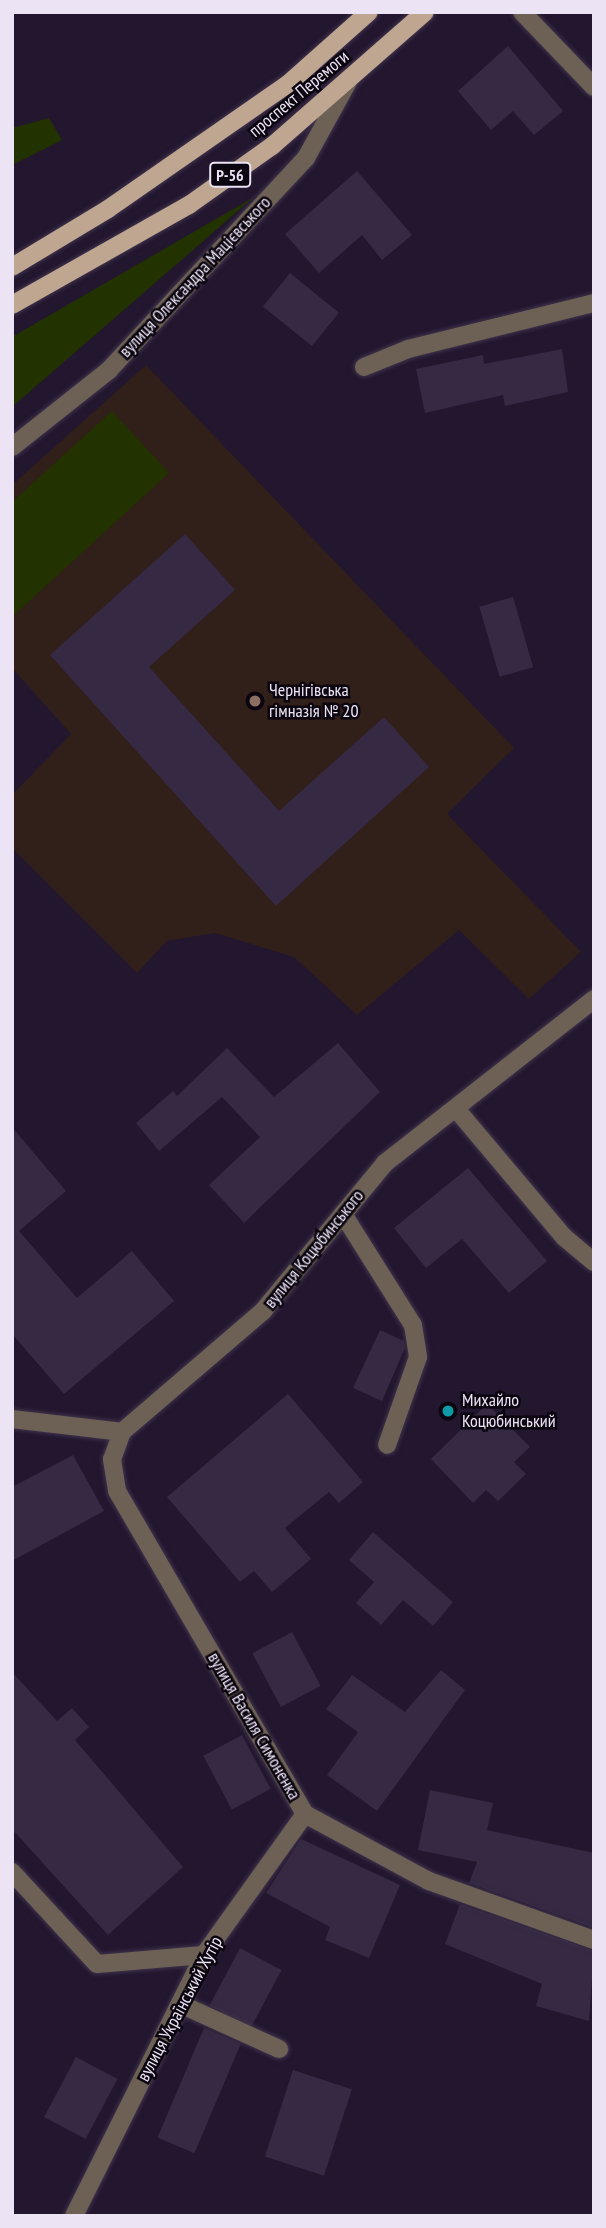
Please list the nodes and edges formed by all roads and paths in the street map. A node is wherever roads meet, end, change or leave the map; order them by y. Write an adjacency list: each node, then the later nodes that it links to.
1 (369, 12): 6 (main road, проспект Перемоги / Р-56)
2 (425, 12): 4 (main road, проспект Перемоги / Р-56)
3 (522, 12): 5 (street)
4 (348, 82): 8 (main road, проспект Перемоги / Р-56); 10 (street, вулиця Олександра Мацієвського)
5 (594, 87)
6 (12, 267)
7 (594, 303): 9 (street)
8 (12, 305)
9 (364, 367)
10 (12, 447)
11 (594, 999): 12 (street, вулиця Коцюбинського)
12 (457, 1110): 13 (street, вулиця Коцюбинського); 14 (street)
13 (343, 1214): 16 (street, вулиця Коцюбинського); 17 (street)
14 (594, 1262)
15 (12, 1419): 16 (street)
16 (122, 1432): 18 (street, вулиця Василя Симоненка)
17 (387, 1445)
18 (305, 1814): 20 (street, вулиця Василя Симоненка); 21 (street, вулиця Український Хутір)
19 (12, 1872): 21 (street)
20 (594, 1940)
21 (205, 1955): 22 (street, вулиця Український Хутір)
22 (180, 2004): 23 (street); 24 (street, вулиця Український Хутір)
23 (279, 2049)
24 (74, 2216)

